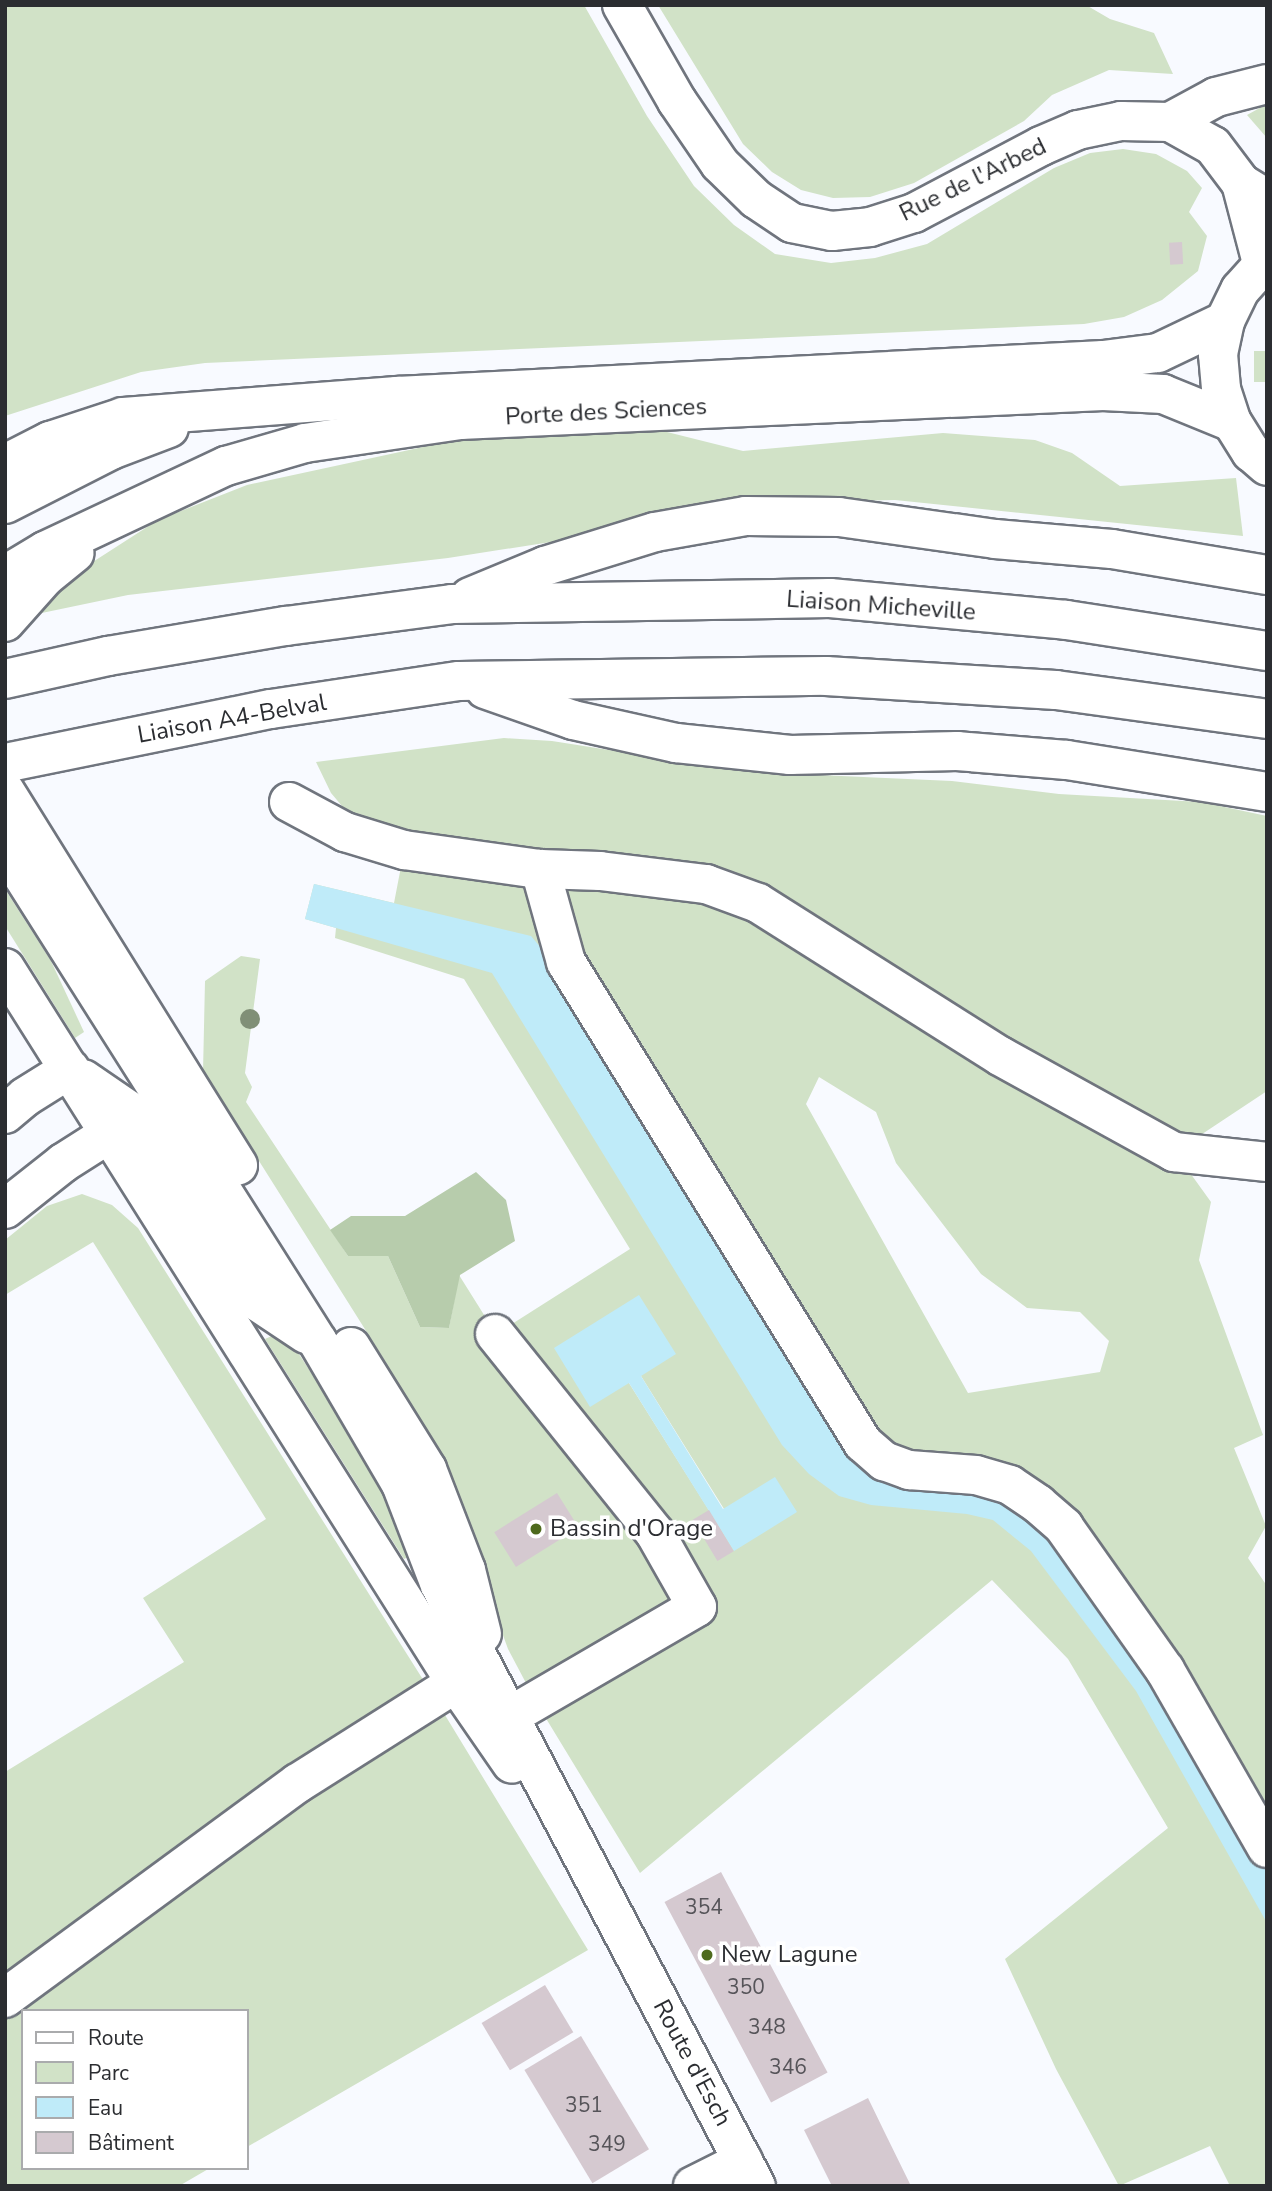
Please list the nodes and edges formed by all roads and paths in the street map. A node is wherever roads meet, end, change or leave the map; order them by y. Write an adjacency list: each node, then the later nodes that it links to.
1 (622, 5): 3 (main road, Rue de l'Arbed)
2 (1267, 85): 3 (main road)
3 (1171, 122): 4 (main road, Rue de l'Arbed)
4 (1254, 191): 5 (main road, Rue de l'Arbed)
5 (1264, 262): 6 (main road)
6 (1225, 321): 7 (main road, Porte des Sciences); 8 (main road)
7 (214, 411): 9 (main road, Porte des Sciences); 11 (main road, Porte des Sciences)
8 (1232, 422): 10 (main road); 12 (main road, Porte des Sciences)
9 (5, 464)
10 (1267, 466)
11 (5, 504)
12 (128, 510): 13 (main road, Porte des Sciences); 16 (main road)
13 (5, 575)
14 (1267, 575): 15 (main road)
15 (452, 604): 17 (main road, Liaison Micheville); 18 (main road)
16 (5, 622)
17 (1267, 651)
18 (5, 679)
19 (459, 681): 20 (main road); 21 (main road, Liaison A4-Belval); 23 (main road)
20 (1267, 719)
21 (5, 763)
22 (5, 791): 29 (main road)
23 (1267, 792)
24 (289, 802): 26 (main road)
25 (5, 848): 29 (main road)
26 (540, 869): 31 (main road); 36 (main road)
27 (5, 968): 28 (main road)
28 (70, 1069): 29 (main road); 30 (main road)
29 (150, 1108): 32 (main road); 34 (main road); 35 (main road); 35 (main road)
30 (5, 1114)
31 (1267, 1162)
32 (5, 1209)
33 (495, 1334): 35 (main road)
34 (456, 1683): 37 (main road); 38 (main road)
35 (502, 1701): 37 (main road)
36 (1267, 1848)
37 (608, 1901): 39 (main road, Route d'Esch)
38 (5, 1998)
39 (750, 2173): 40 (main road)
40 (693, 2186)

